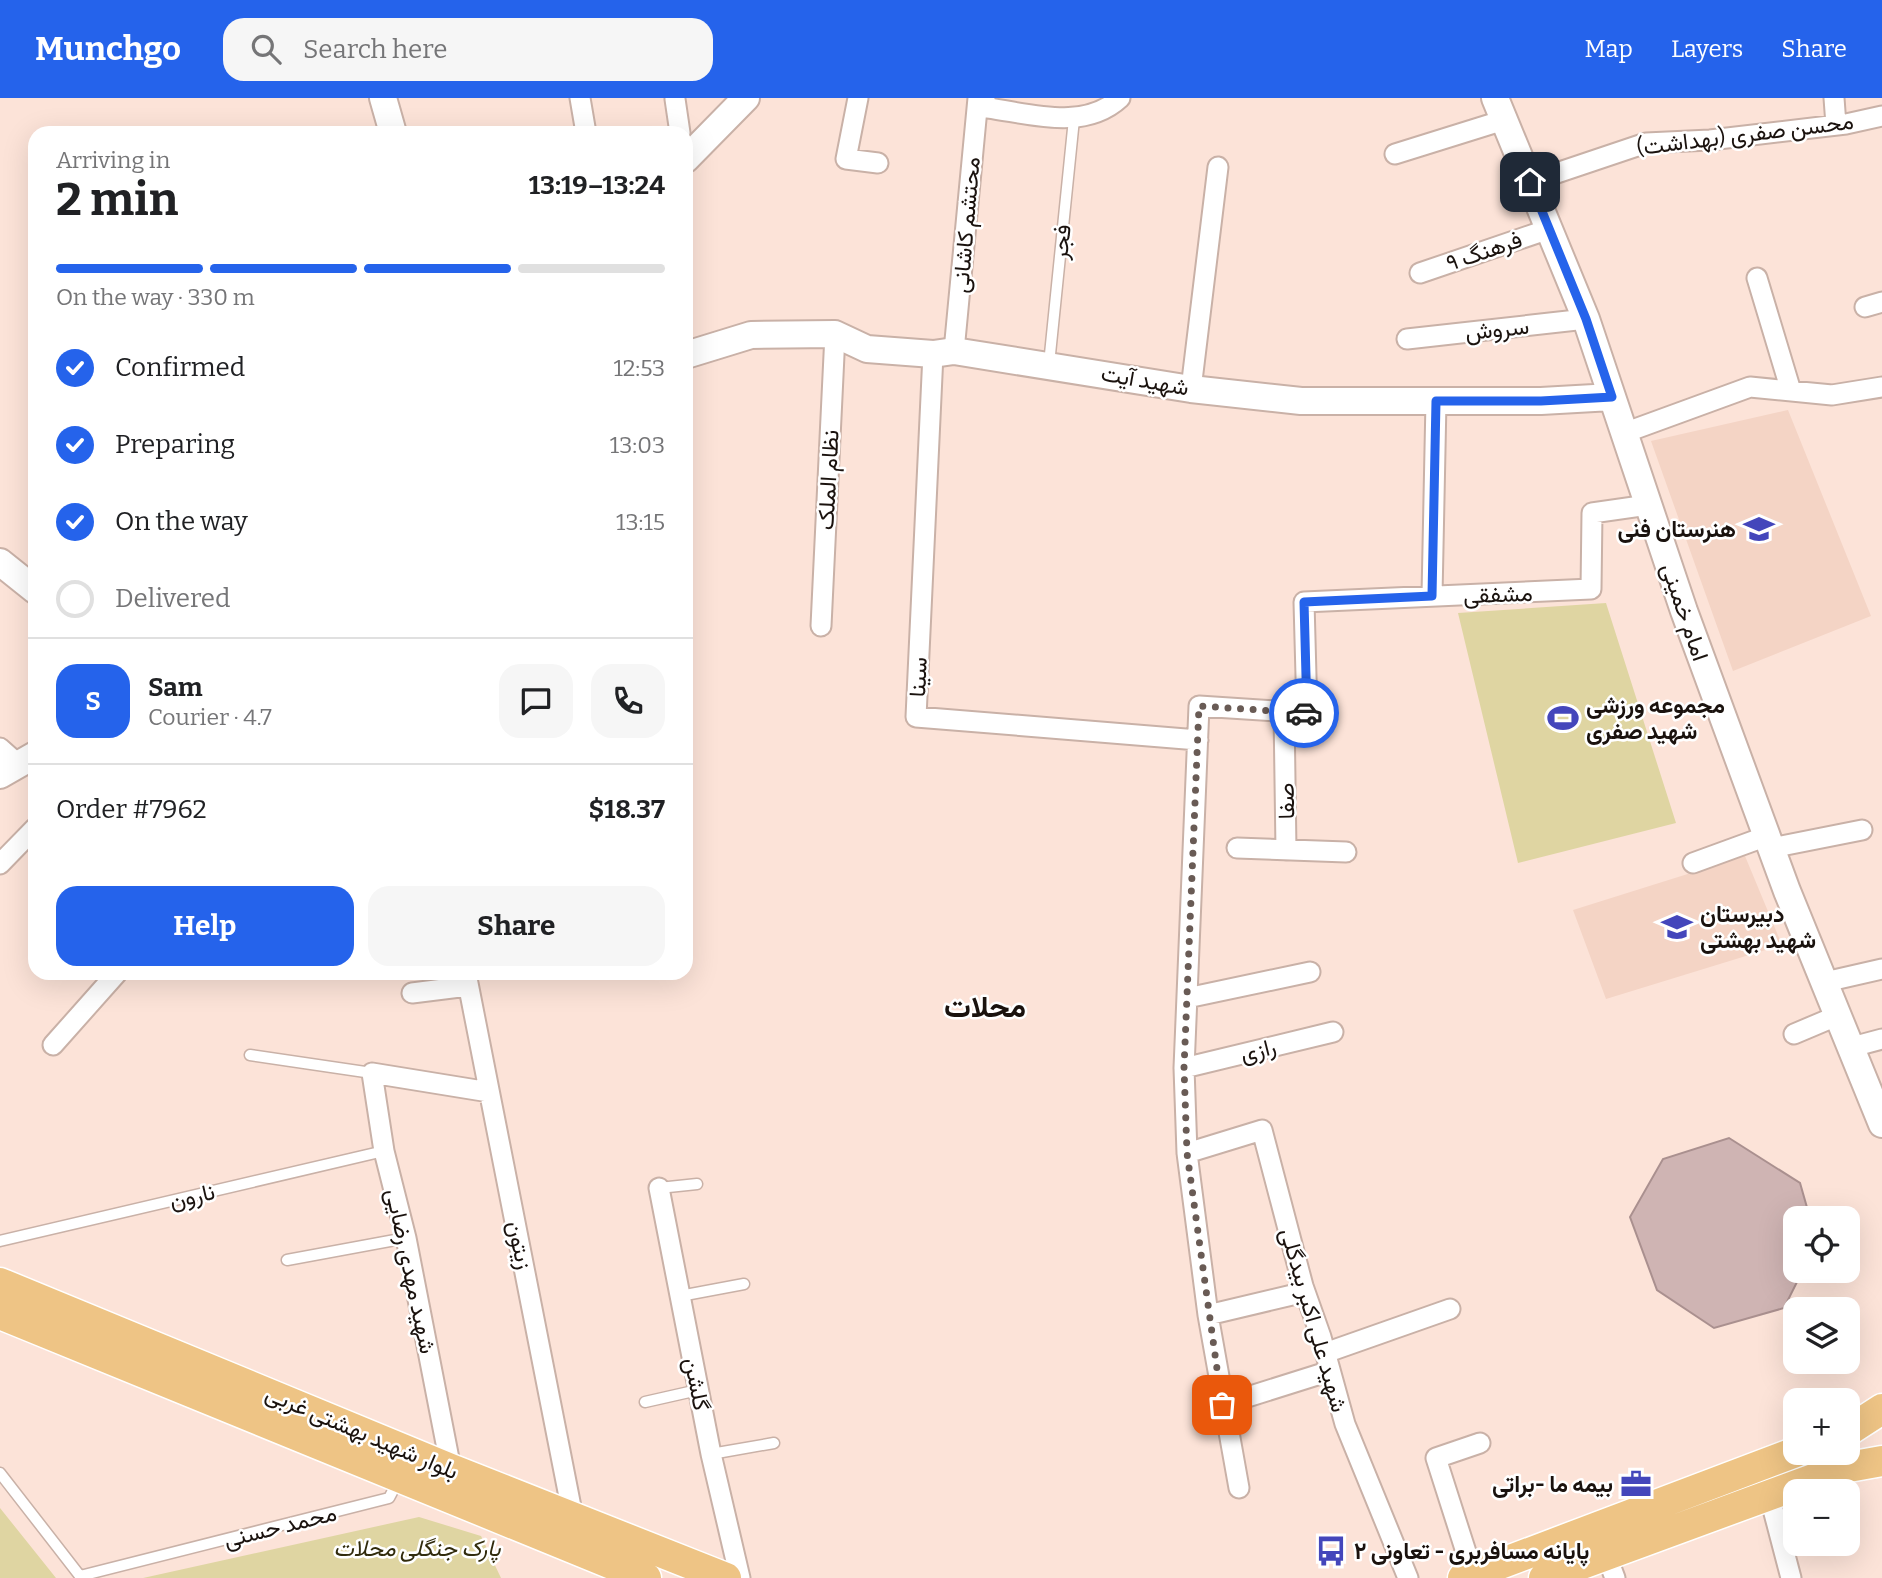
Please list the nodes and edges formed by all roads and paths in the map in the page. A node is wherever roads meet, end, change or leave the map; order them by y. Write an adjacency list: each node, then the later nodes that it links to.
1 (383, 98): 14 (main road)
2 (580, 98): 15 (street)
3 (746, 98): 17 (main road)
4 (858, 98): 19 (street)
5 (978, 98): 28 (street, محتشم کاشانی)
6 (984, 98): 12 (street)
7 (1120, 98): 12 (street)
8 (1834, 98): 13 (street)
9 (675, 99): 16 (street)
10 (1499, 109): 18 (street); 21 (main road, امام خمینی)
11 (1882, 116): 13 (street, محسن صفری (بهداشت))
12 (1074, 119): 30 (lane, فجر)
13 (1836, 125): 21 (street, محسن صفری (بهداشت))
14 (391, 126)
15 (585, 126)
16 (679, 126)
17 (693, 152)
18 (1395, 154)
19 (878, 163)
20 (1218, 167): 32 (street)
21 (1530, 182): 22 (main road, امام خمینی)
22 (1549, 229): 23 (street, فرهنگ ۹); 25 (main road, امام خمینی)
23 (1420, 273)
24 (1757, 278): 33 (street)
25 (1586, 319): 27 (street, سروش); 34 (main road, امام خمینی)
26 (835, 334): 28 (main road, شهید آیت); 29 (main road, شهید آیت); 41 (street, نظام الملک)
27 (1408, 339)
28 (943, 352): 30 (main road, شهید آیت); 43 (street, سینا)
29 (693, 353)
30 (1049, 364): 32 (main road, شهید آیت)
31 (1882, 387): 33 (street)
32 (1191, 389): 35 (main road, شهید آیت)
33 (1791, 391): 36 (street)
34 (1612, 397): 35 (main road, شهید آیت); 36 (main road, امام خمینی)
35 (1436, 401): 40 (street)
36 (1624, 433): 37 (main road, امام خمینی)
37 (1648, 505): 40 (street, مشفقی); 46 (main road, امام خمینی)
38 (0, 562): 39 (main road)
39 (28, 584)
40 (1432, 596): 42 (street, مشفقی)
41 (821, 626)
42 (1284, 710): 43 (street); 48 (street, صفا)
43 (1198, 740): 59 (street)
44 (1862, 830): 46 (street)
45 (28, 835): 51 (street)
46 (1769, 842): 50 (street); 57 (main road, امام خمینی)
47 (1237, 848): 48 (street)
48 (1286, 850): 49 (street)
49 (1346, 852)
50 (1693, 863)
51 (0, 864)
52 (1882, 969): 57 (street)
53 (1310, 972): 59 (street)
54 (111, 980): 64 (street)
55 (463, 980): 58 (street)
56 (467, 980): 69 (street, زیتون)
57 (1825, 982): 60 (main road, امام خمینی)
58 (412, 993)
59 (1187, 998): 67 (street)
60 (1839, 1015): 62 (street); 65 (main road, امام خمینی)
61 (1333, 1032): 67 (street, رازی)
62 (1794, 1034)
63 (1882, 1039): 65 (street)
64 (53, 1045)
65 (1852, 1047): 70 (main road, امام خمینی)
66 (250, 1055): 68 (lane)
67 (1184, 1068): 72 (street)
68 (372, 1073): 69 (street); 71 (street, شهید مهدی رضایی)
69 (489, 1092): 101 (street, زیتون)
70 (1882, 1124)
71 (384, 1151): 75 (street, شهید مهدی رضایی); 76 (lane, نارون)
72 (1187, 1153): 80 (street, شهید علی اکبر بیدگلی); 84 (street)
73 (697, 1184): 74 (lane)
74 (659, 1188): 81 (street, گلشن)
75 (406, 1238): 77 (lane); 96 (street, شهید مهدی رضایی)
76 (0, 1241)
77 (287, 1259)
78 (0, 1283): 96 (main road, بلوار شهید بهشتی غربی)
79 (744, 1284): 81 (lane)
80 (1305, 1292): 84 (street); 87 (street, شهید علی اکبر بیدگلی)
81 (680, 1296): 88 (street, گلشن)
82 (1450, 1308): 87 (street)
83 (0, 1314): 86 (main road, بلوار شهید بهشتی غربی)
84 (1208, 1315): 90 (street)
85 (0, 1324): 86 (main road)
86 (68, 1342): 98 (main road, بلوار شهید بهشتی غربی)
87 (1327, 1362): 90 (street); 107 (street, شهید علی اکبر بیدگلی)
88 (698, 1390): 89 (lane); 93 (street, گلشن)
89 (645, 1402)
90 (1222, 1405): 99 (street)
91 (774, 1443): 93 (lane)
92 (1480, 1443): 103 (street)
93 (711, 1454): 106 (street, گلشن)
94 (1783, 1457): 103 (main road)
95 (1878, 1458): 100 (main road)
96 (451, 1469): 101 (main road, بلوار شهید بهشتی غربی)
97 (0, 1473): 98 (lane, محمد حسنی)
98 (399, 1478): 104 (main road, بلوار شهید بهشتی غربی)
99 (1238, 1488)
100 (1769, 1494): 102 (main road); 109 (street)
101 (573, 1517): 105 (main road, بلوار شهید بهشتی غربی)
102 (1611, 1566): 108 (main road)
103 (1468, 1576)
104 (646, 1578)
105 (726, 1578)
106 (740, 1578)
107 (1408, 1578)
108 (1544, 1578)
109 (1791, 1578)

